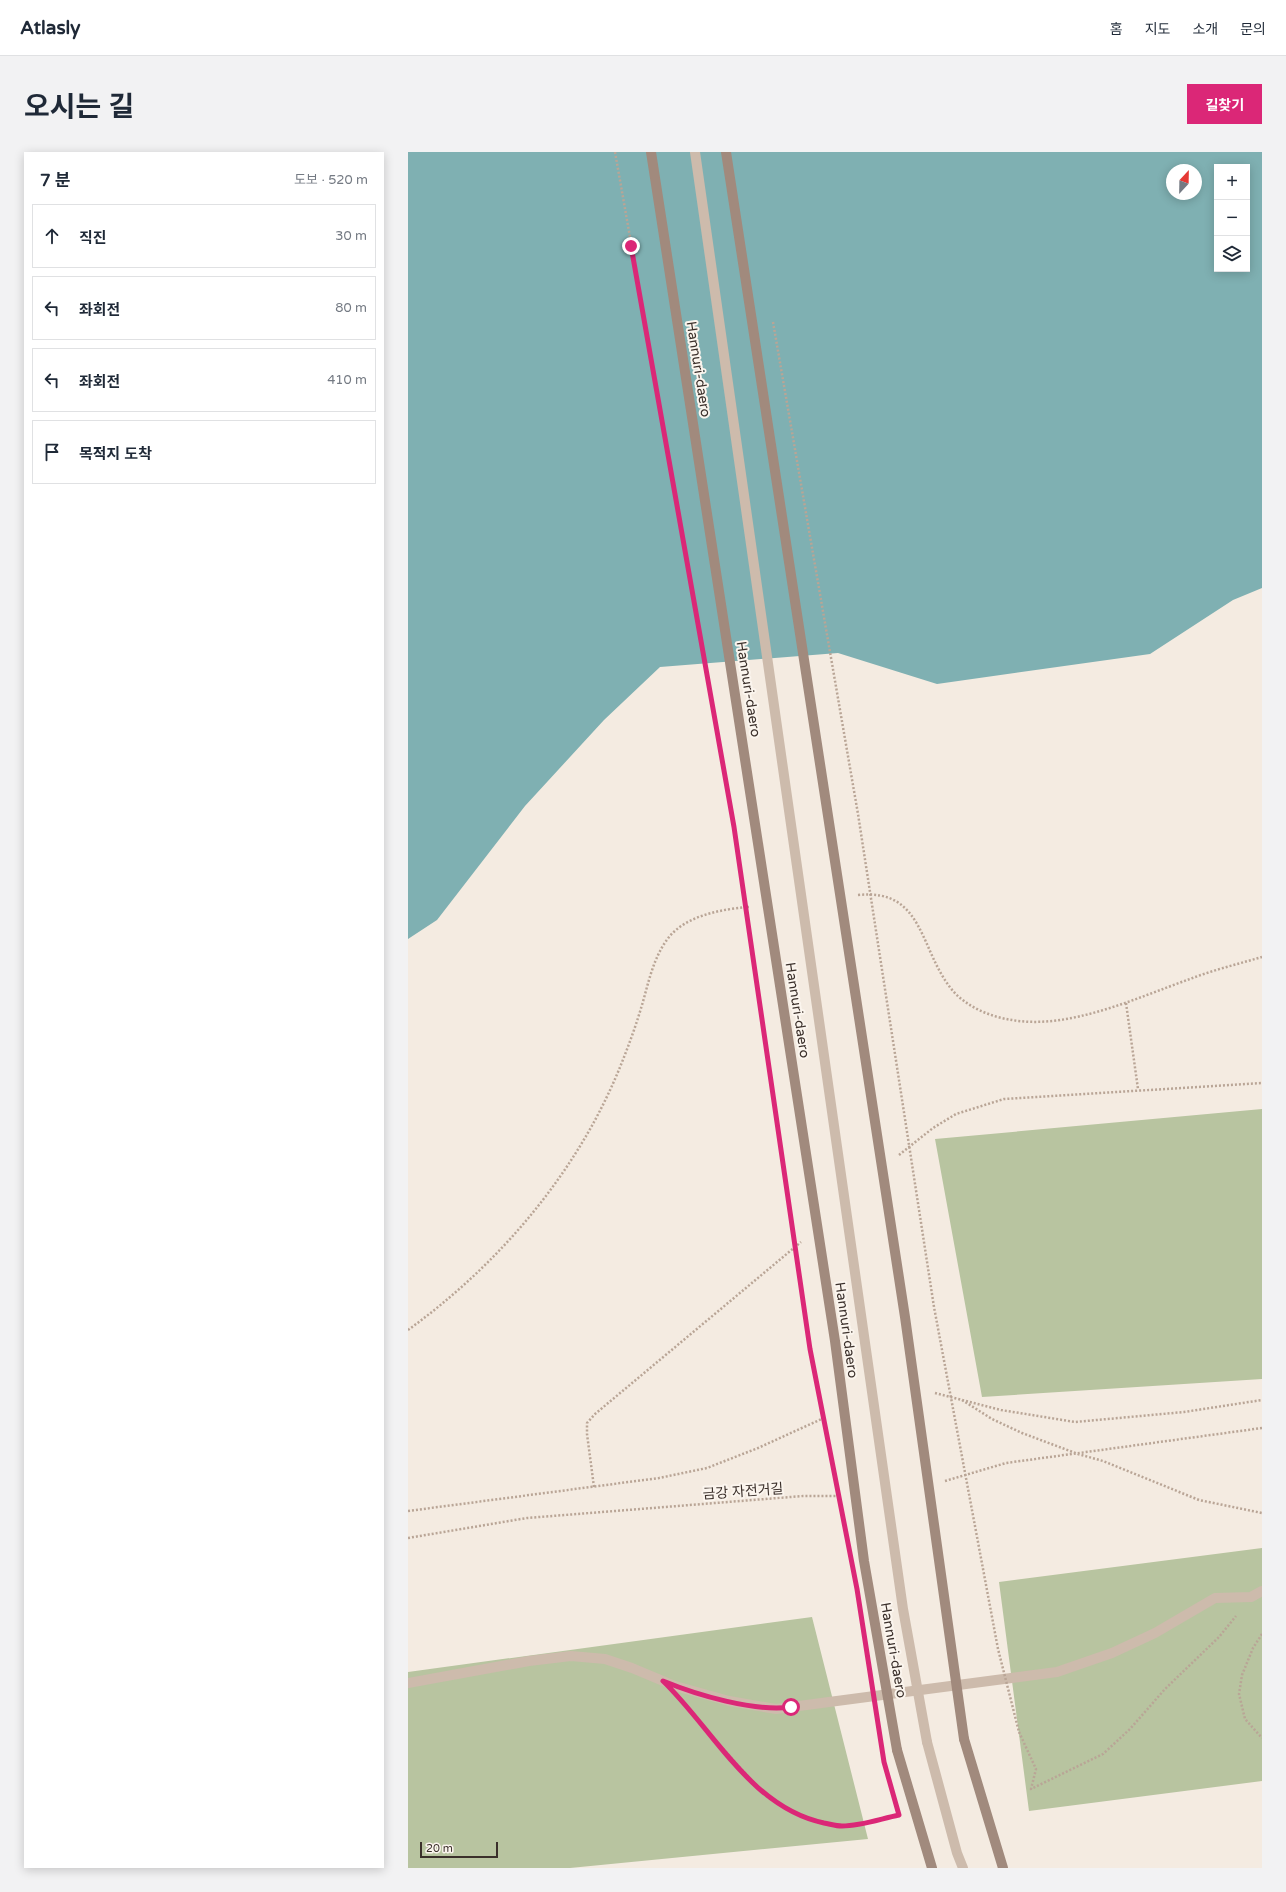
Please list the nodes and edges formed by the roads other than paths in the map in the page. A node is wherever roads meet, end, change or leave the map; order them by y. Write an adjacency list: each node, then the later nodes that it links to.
1 (651, 152): 6 (street, Hannuri-daero, bridge)
2 (695, 152): 7 (lane, bridge)
3 (726, 152): 8 (street, bridge)
4 (1262, 1591): 5 (lane)
5 (408, 1683)
6 (932, 1868)
7 (963, 1868)
8 (1003, 1868)

